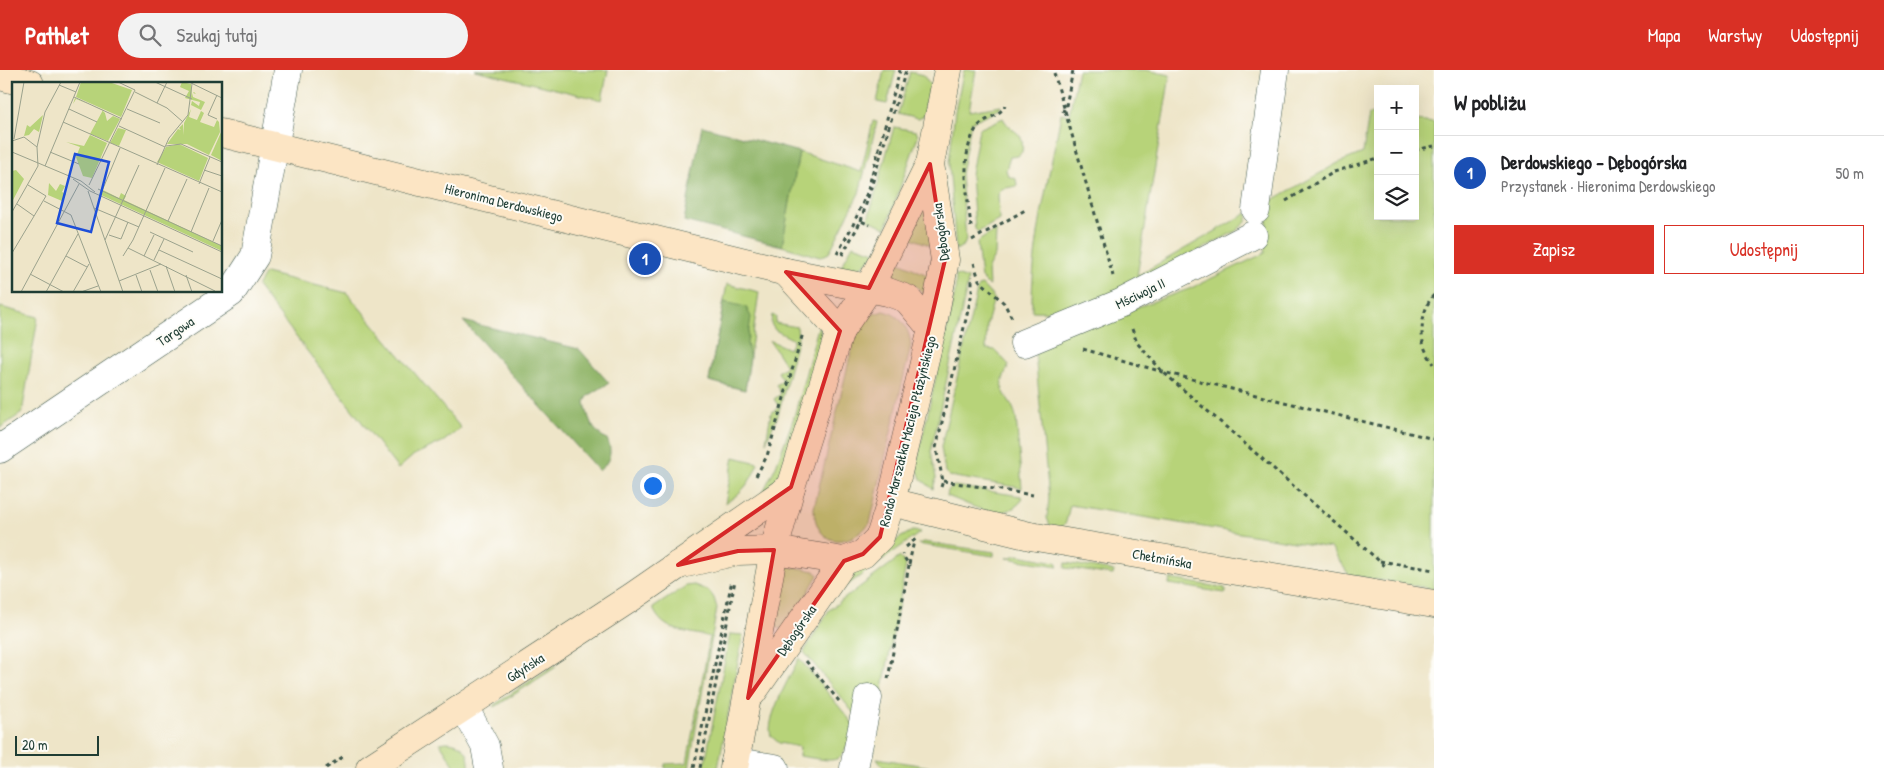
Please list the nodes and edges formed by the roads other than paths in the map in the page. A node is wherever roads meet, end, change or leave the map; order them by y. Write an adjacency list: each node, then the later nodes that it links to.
1 (288, 70): 7 (street, Targowa)
2 (948, 70): 8 (street, Dębogórska)
3 (1274, 70): 13 (street, Mściwoja II)
4 (0, 76): 5 (street)
5 (22, 82)
6 (222, 133): 7 (street, Hieronima Derdowskiego)
7 (274, 146): 9 (street, Hieronima Derdowskiego); 14 (street, Targowa)
8 (930, 164): 10 (street, Dębogórska); 11 (street, Dębogórska)
9 (786, 272): 10 (street, Hieronima Derdowskiego); 12 (street)
10 (869, 288): 11 (street, Rondo Marszałka Macieja Płażyńskiego); 12 (street)
11 (932, 328): 16 (street, Rondo Marszałka Macieja Płażyńskiego)
12 (840, 331): 15 (street)
13 (1032, 340)
14 (0, 449)
15 (791, 487): 17 (street); 19 (street, Gdyńska)
16 (891, 502): 18 (street, Rondo Marszałka Macieja Płażyńskiego); 20 (street, Chełmińska)
17 (774, 550): 18 (street); 19 (street, Gdyńska); 22 (street, Dębogórska)
18 (844, 561): 22 (street, Dębogórska)
19 (678, 564): 23 (street, Gdyńska)
20 (1434, 604)
21 (878, 690): 28 (street)
22 (748, 698): 24 (street, Dębogórska)
23 (464, 707): 25 (street, Gdyńska); 26 (street)
24 (735, 765): 27 (street)
25 (370, 768)
26 (489, 768)
27 (775, 768)
28 (854, 768)

